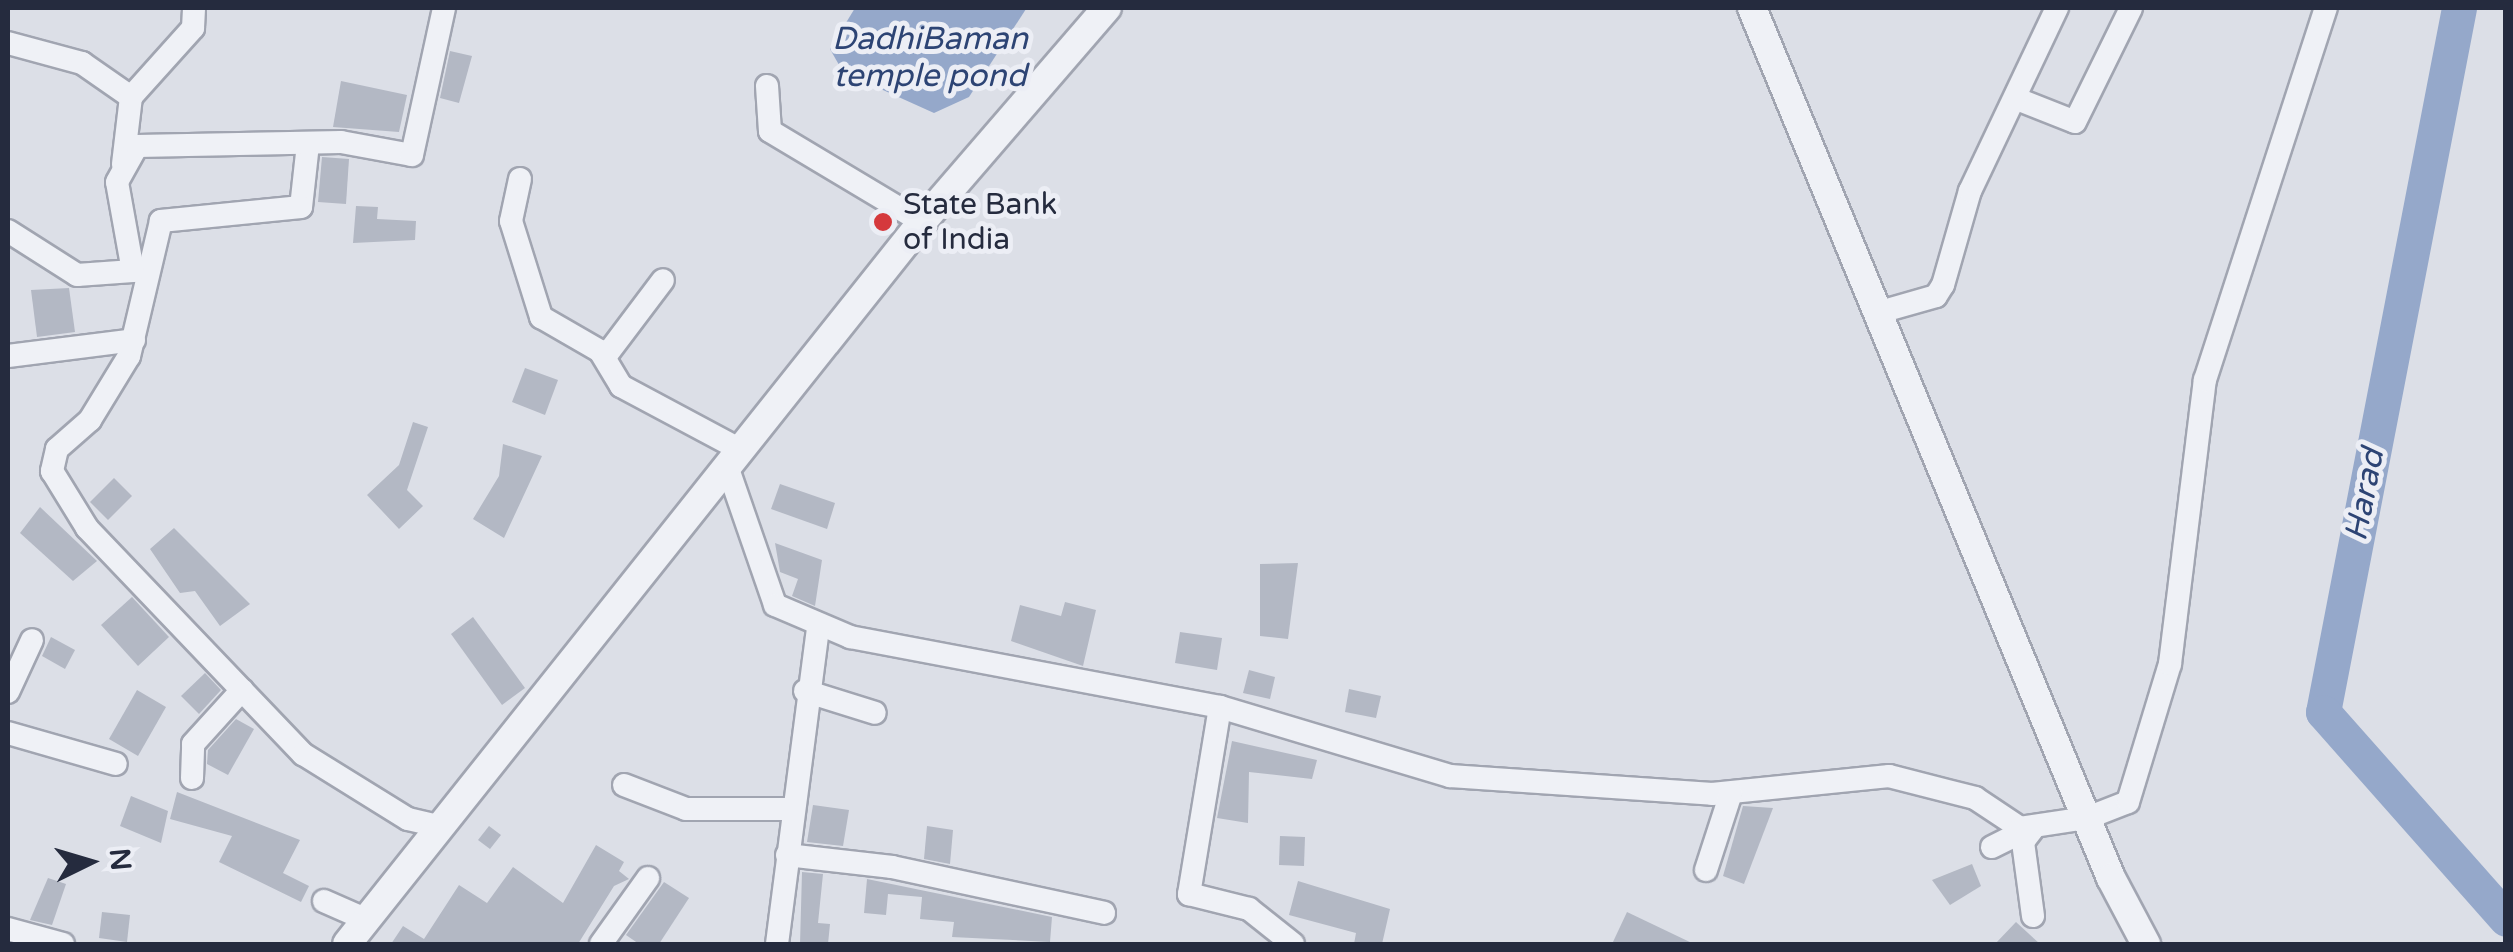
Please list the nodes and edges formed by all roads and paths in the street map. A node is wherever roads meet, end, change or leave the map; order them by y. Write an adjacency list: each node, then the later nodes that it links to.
1 (194, 8): 10 (street)
2 (444, 8): 12 (street)
3 (1107, 8): 15 (street)
4 (1752, 8): 18 (street)
5 (2058, 8): 11 (street)
6 (2131, 8): 11 (street)
7 (2326, 8): 36 (street)
8 (8, 43): 10 (street)
9 (767, 86): 15 (street)
10 (131, 97): 13 (street)
11 (2017, 99): 18 (street)
12 (308, 144): 13 (street); 19 (street)
13 (123, 164): 16 (street)
14 (520, 178): 21 (street)
15 (922, 222): 22 (street)
16 (8, 231)
17 (663, 280): 21 (street)
18 (1880, 312): 36 (street)
19 (134, 340): 20 (street); 25 (street)
20 (8, 356)
21 (605, 358): 22 (street)
22 (733, 458): 23 (street); 38 (street)
23 (818, 628): 26 (street); 28 (street)
24 (32, 640): 27 (street)
25 (242, 690): 32 (street); 38 (street)
26 (805, 691): 29 (street); 35 (street)
27 (8, 692)
28 (1220, 707): 34 (street); 51 (street)
29 (875, 714)
30 (8, 734): 31 (street)
31 (116, 764)
32 (192, 778)
33 (624, 785): 35 (street)
34 (1731, 793): 37 (street); 41 (street)
35 (792, 809): 40 (street)
36 (2087, 818): 37 (street); 52 (street)
37 (2035, 826): 39 (street); 45 (street)
38 (442, 827): 47 (street)
39 (1992, 847)
40 (787, 855): 44 (street); 50 (street)
41 (1706, 870)
42 (648, 878): 49 (street)
43 (324, 901): 47 (street)
44 (1104, 913)
45 (2033, 916)
46 (8, 929): 48 (street)
47 (356, 937)
48 (62, 944)
49 (601, 944)
50 (778, 944)
51 (1293, 944)
52 (2146, 944)

